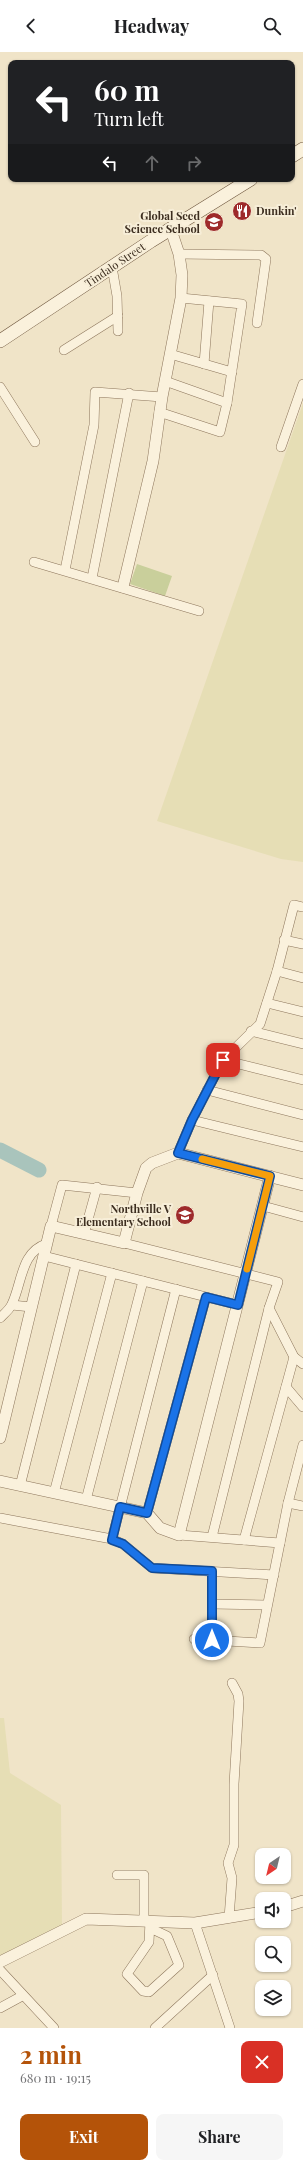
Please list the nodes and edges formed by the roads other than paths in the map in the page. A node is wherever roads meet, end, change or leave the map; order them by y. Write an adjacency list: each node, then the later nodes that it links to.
1 (246, 182): 2 (main road, Tindalo Street)
2 (171, 230): 3 (street); 4 (main road, Tindalo Street)
3 (179, 254): 5 (street); 8 (street)
4 (112, 268): 7 (street); 10 (main road, Tindalo Street)
5 (181, 298): 6 (street); 12 (street)
6 (209, 301): 13 (street); 14 (street)
7 (118, 316): 9 (street); 11 (street)
8 (257, 323)
9 (118, 331)
10 (0, 340)
11 (64, 350)
12 (170, 354): 13 (street); 15 (street)
13 (204, 364): 14 (street)
14 (232, 372): 20 (street)
15 (165, 381): 19 (street); 20 (street)
16 (303, 384): 23 (street)
17 (0, 387): 22 (street)
18 (129, 394): 19 (street); 25 (street); 26 (street)
19 (162, 397): 21 (street)
20 (228, 404): 21 (street)
21 (159, 412): 27 (street)
22 (35, 442)
23 (281, 448)
24 (34, 562): 25 (street)
25 (65, 570): 26 (street)
26 (92, 578): 27 (street)
27 (123, 587): 28 (street)
28 (199, 611)
29 (303, 907): 30 (street)
30 (284, 940): 31 (street); 32 (street)
31 (303, 944)
32 (276, 971): 33 (street); 34 (street)
33 (303, 978)
34 (267, 1003): 35 (street); 36 (street)
35 (303, 1012)
36 (251, 1031): 37 (street); 38 (street)
37 (303, 1044)
38 (223, 1060): 39 (street); 40 (street)
39 (303, 1080)
40 (207, 1090): 41 (street); 42 (street)
41 (303, 1115)
42 (192, 1120): 43 (street); 44 (street)
43 (303, 1148)
44 (178, 1153): 45 (street); 48 (street)
45 (270, 1176): 46 (street); 49 (street)
46 (303, 1185)
47 (97, 1188): 48 (street); 51 (street); 52 (street)
48 (137, 1193): 54 (street)
49 (263, 1206): 50 (street); 58 (street)
50 (303, 1217)
51 (51, 1226): 52 (street); 53 (street)
52 (84, 1234): 54 (street)
53 (46, 1244): 55 (street); 62 (street)
54 (124, 1244): 58 (street)
55 (44, 1256): 56 (street); 64 (street)
56 (76, 1264): 57 (street); 74 (street)
57 (112, 1273): 59 (street); 75 (street)
58 (245, 1274): 63 (street); 65 (street)
59 (143, 1281): 60 (street); 76 (street)
60 (176, 1289): 61 (street); 79 (street)
61 (206, 1297): 63 (street); 80 (street)
62 (12, 1304): 64 (street); 66 (street)
63 (238, 1305): 82 (street)
64 (31, 1307): 71 (street)
65 (269, 1308): 67 (street); 83 (street)
66 (0, 1318)
67 (294, 1358): 68 (street); 69 (street)
68 (303, 1364)
69 (286, 1387): 70 (street); 85 (street)
70 (303, 1407)
71 (0, 1438)
72 (303, 1445): 77 (street)
73 (0, 1481): 74 (street)
74 (20, 1486): 75 (street)
75 (54, 1493): 76 (street)
76 (86, 1500): 79 (street)
77 (288, 1504): 78 (street); 86 (street)
78 (303, 1506)
79 (120, 1507): 80 (street); 84 (street)
80 (147, 1513): 82 (street)
81 (0, 1518): 84 (street)
82 (179, 1535): 83 (street)
83 (212, 1537): 85 (street)
84 (112, 1540): 87 (street)
85 (244, 1540): 86 (street)
86 (280, 1543): 88 (street)
87 (212, 1571): 88 (street); 89 (street)
88 (274, 1575): 90 (street)
89 (212, 1604): 90 (street); 92 (street)
90 (267, 1605): 92 (street)
91 (194, 1638): 92 (street)
92 (212, 1640)
93 (232, 1683): 98 (street)
94 (117, 1875): 99 (street)
95 (303, 1901): 96 (street)
96 (291, 1905)
97 (255, 1913): 98 (street)
98 (229, 1918): 100 (street)
99 (148, 1923): 99 (street); 100 (street); 101 (street)
100 (195, 1923): 103 (street)
101 (0, 1962)
102 (0, 1970): 104 (street)
103 (213, 1975): 107 (street); 108 (street)
104 (22, 1996): 105 (street); 106 (street)
105 (0, 2008)
106 (54, 2028)
107 (155, 2028)
108 (230, 2028)

